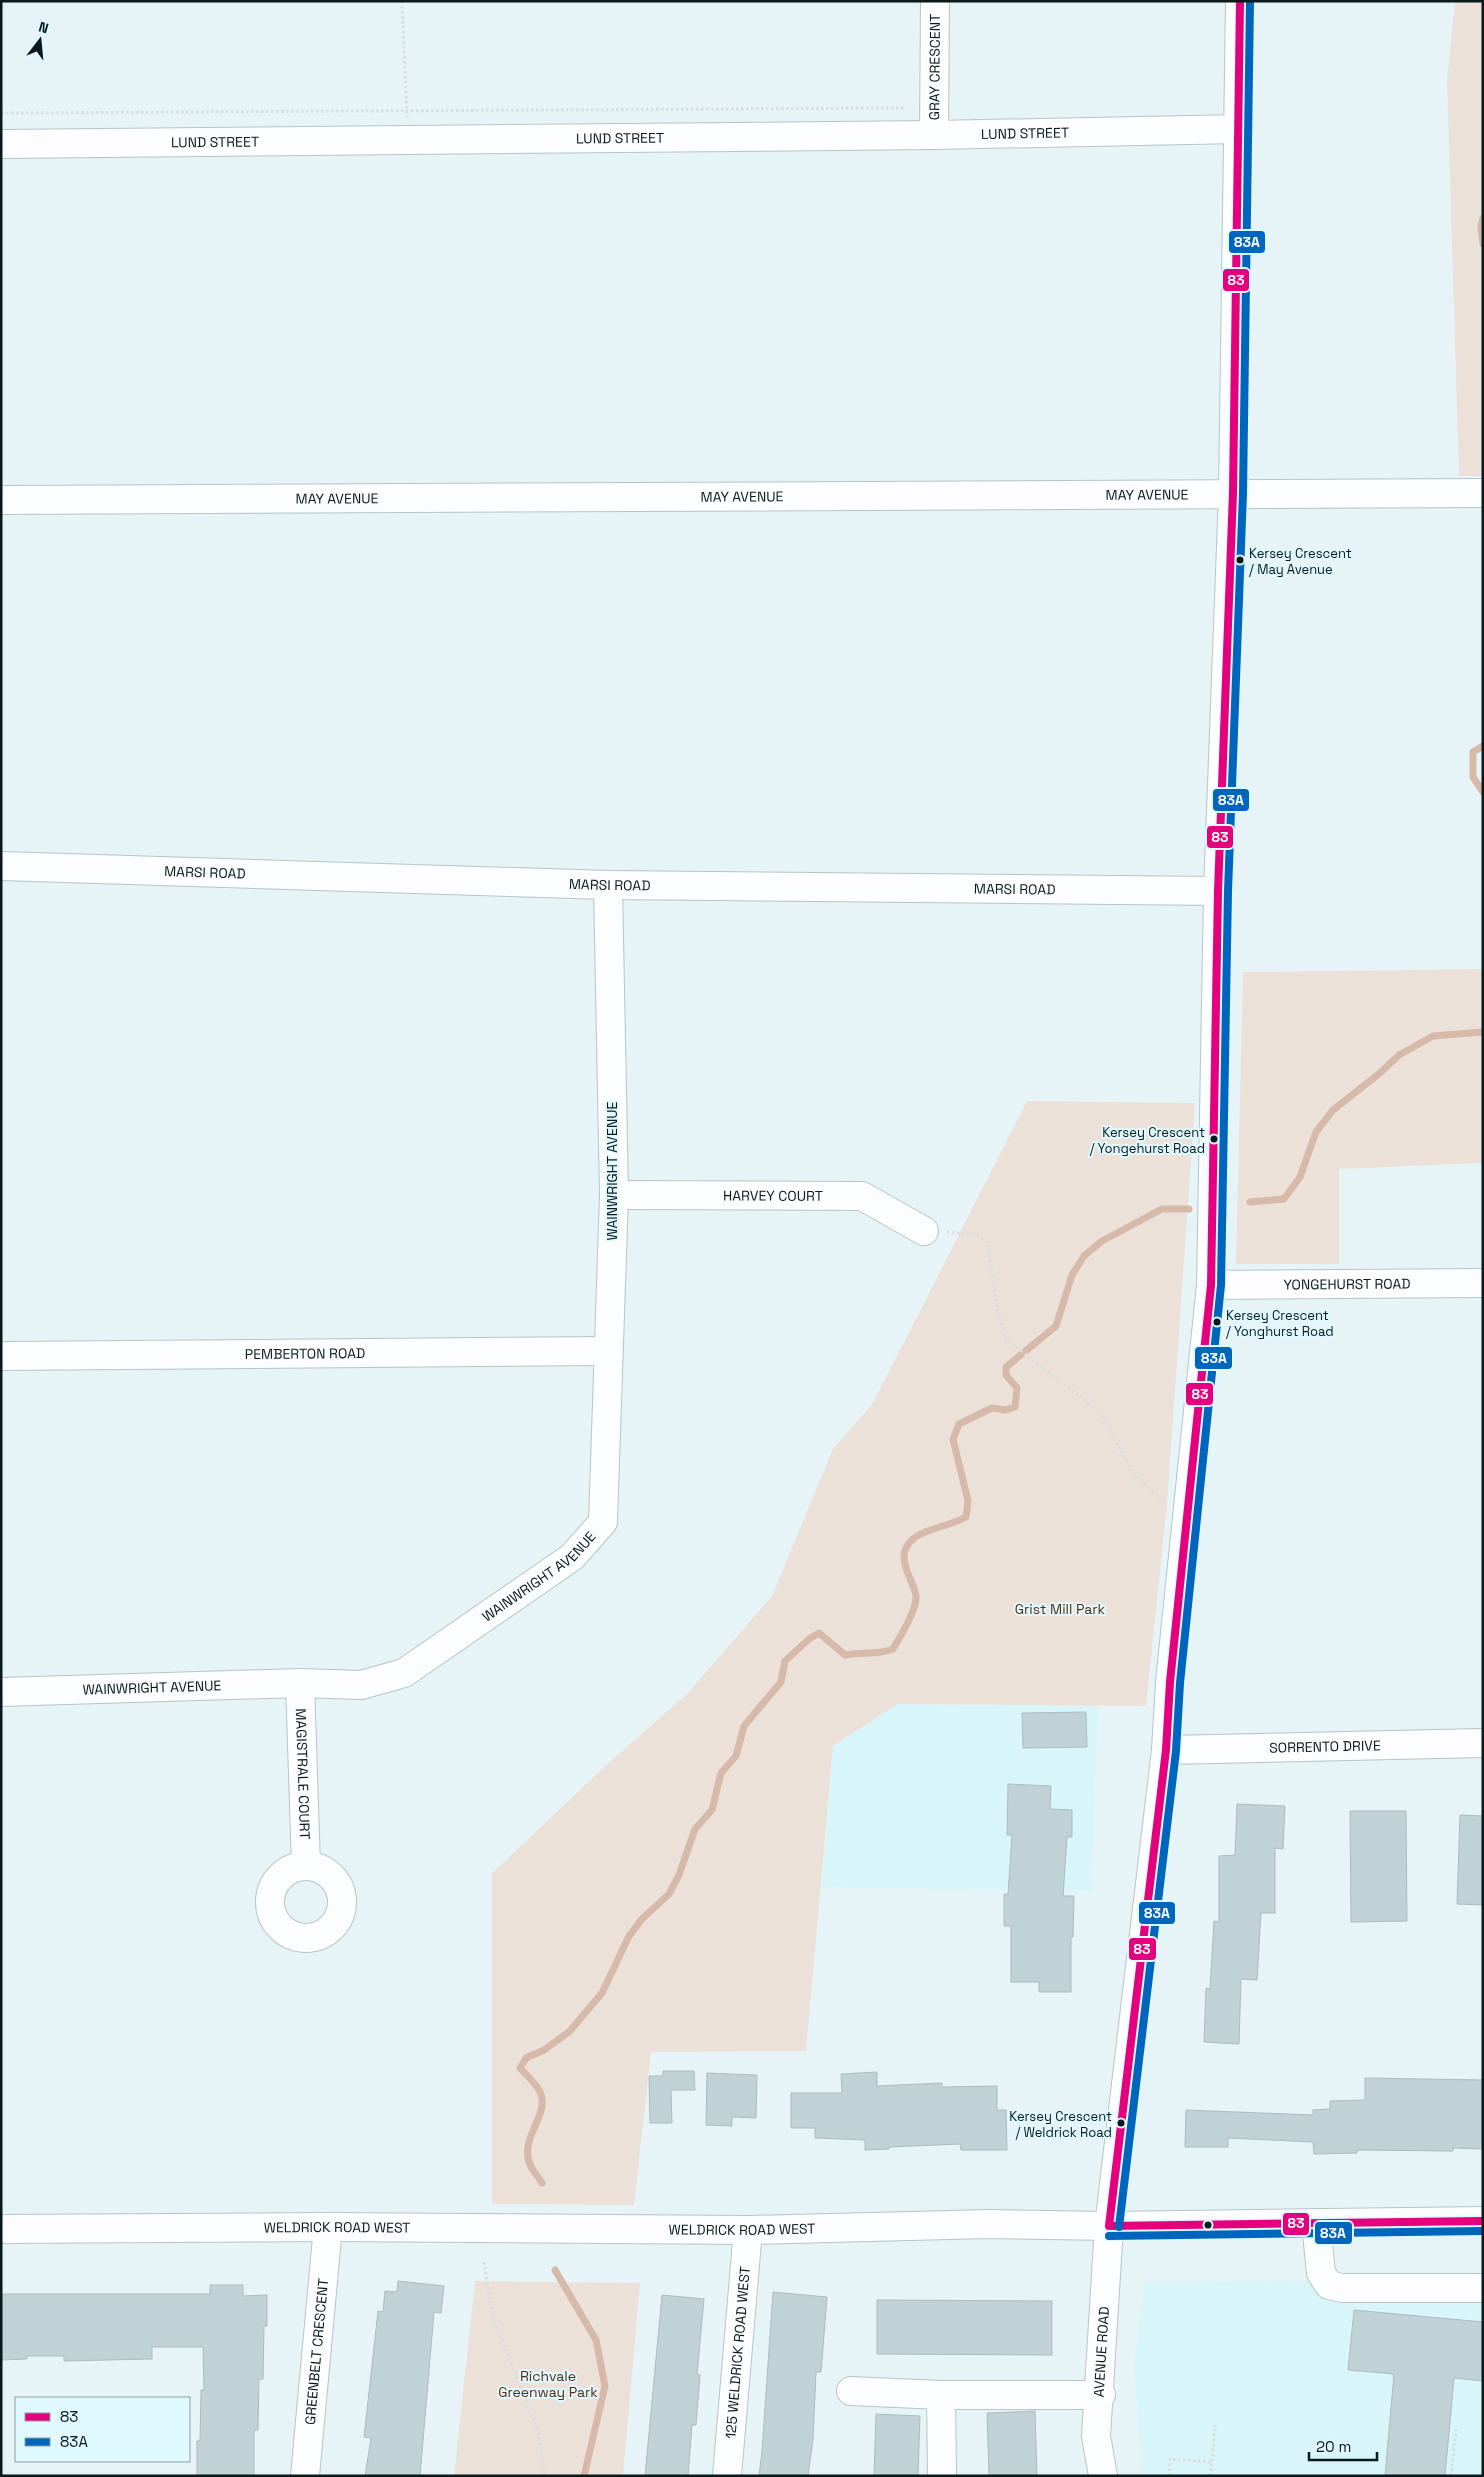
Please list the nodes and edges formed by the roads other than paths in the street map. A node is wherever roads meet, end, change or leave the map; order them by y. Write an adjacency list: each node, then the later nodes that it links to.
1 (935, 1): 4 (street, GRAY CRESCENT)
2 (1240, 1): 3 (street, AVENUE ROAD)
3 (1239, 129): 4 (street, LUND STREET); 6 (street, AVENUE ROAD)
4 (934, 135): 5 (street, LUND STREET)
5 (1, 144)
6 (1233, 493): 7 (street, MAY AVENUE); 8 (street, MAY AVENUE); 11 (street, AVENUE ROAD)
7 (1483, 493)
8 (1, 500)
9 (1, 866): 10 (street, MARSI ROAD)
10 (608, 885): 11 (street, MARSI ROAD); 12 (street, WAINWRIGHT AVENUE)
11 (1218, 891): 15 (street, AVENUE ROAD)
12 (614, 1195): 13 (street, HARVEY COURT); 16 (street, WAINWRIGHT AVENUE)
13 (924, 1231)
14 (1483, 1283): 15 (street, YONGEHURST ROAD)
15 (1211, 1285): 21 (street, AVENUE ROAD)
16 (607, 1351): 17 (street, PEMBERTON ROAD); 18 (street, WAINWRIGHT AVENUE)
17 (1, 1356)
18 (300, 1683): 19 (street, WAINWRIGHT AVENUE); 22 (street, MAGISTRALE COURT)
19 (1, 1692)
20 (1483, 1743): 21 (street, SORRENTO DRIVE)
21 (1166, 1750): 25 (street, AVENUE ROAD)
22 (306, 1866)
23 (1483, 2221): 24 (street, WELDRICK ROAD WEST)
24 (1316, 2223): 25 (street, WELDRICK ROAD WEST); 29 (street)
25 (1109, 2226): 28 (street, WELDRICK ROAD WEST); 32 (street, AVENUE ROAD)
26 (328, 2227): 27 (street, WELDRICK ROAD WEST); 28 (street, WELDRICK ROAD WEST); 33 (street, GREENBELT CRESCENT)
27 (1, 2229)
28 (748, 2230): 34 (street, 125 WELDRICK ROAD WEST)
29 (1483, 2288)
30 (851, 2391): 31 (street)
31 (941, 2395): 32 (street); 35 (street)
32 (1100, 2395): 36 (street, AVENUE ROAD)
33 (304, 2476)
34 (727, 2476)
35 (942, 2476)
36 (1104, 2476)

